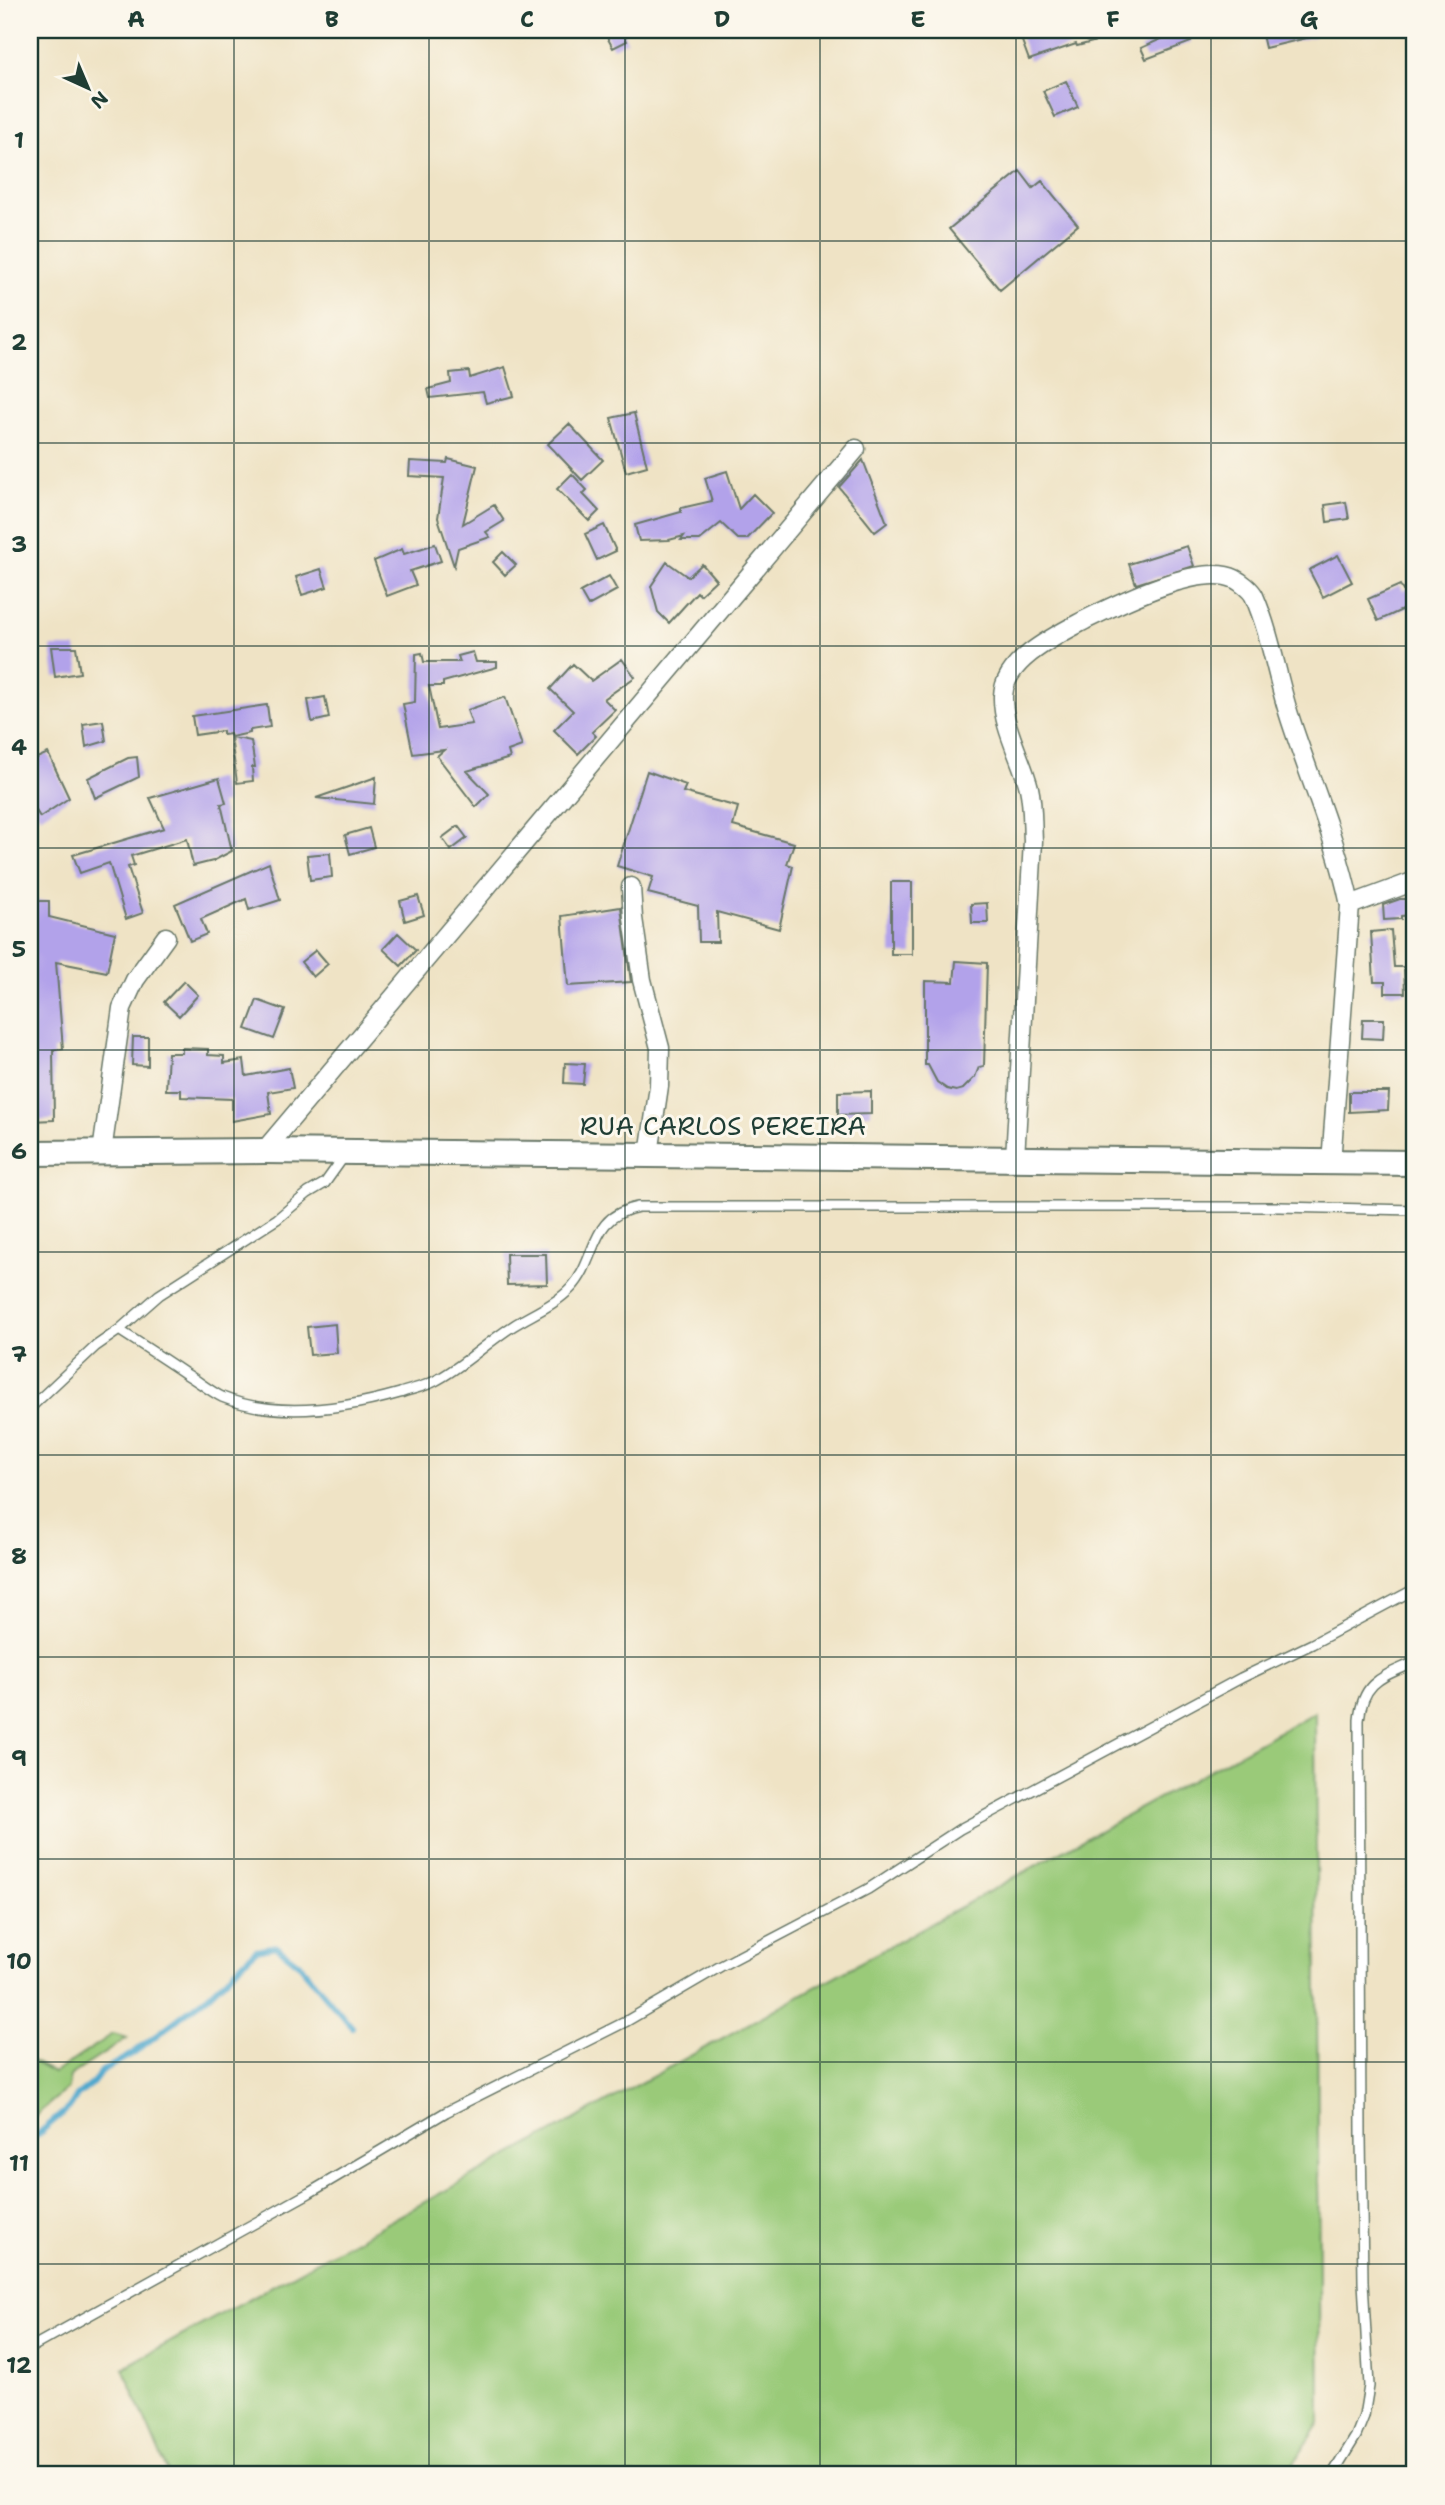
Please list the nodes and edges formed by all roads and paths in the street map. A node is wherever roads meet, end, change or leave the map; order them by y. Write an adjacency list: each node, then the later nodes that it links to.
1 (856, 449): 6 (street)
2 (1415, 881): 4 (street)
3 (631, 887): 10 (street)
4 (1350, 905): 11 (street); 12 (street)
5 (166, 937): 7 (street)
6 (264, 1151): 7 (main road, RUA CARLOS PEREIRA); 9 (main road, RUA CARLOS PEREIRA)
7 (102, 1152): 8 (main road, RUA CARLOS PEREIRA)
8 (30, 1153)
9 (346, 1153): 10 (main road, RUA CARLOS PEREIRA); 15 (lane)
10 (649, 1154): 11 (main road, RUA CARLOS PEREIRA)
11 (1015, 1158): 12 (main road, RUA CARLOS PEREIRA)
12 (1331, 1163): 13 (main road, RUA CARLOS PEREIRA)
13 (1415, 1163)
14 (1415, 1210): 15 (lane)
15 (119, 1331): 16 (lane)
16 (30, 1408)
17 (1415, 1589): 19 (lane)
18 (1415, 1662): 20 (lane)
19 (30, 2348)
20 (1332, 2475)

